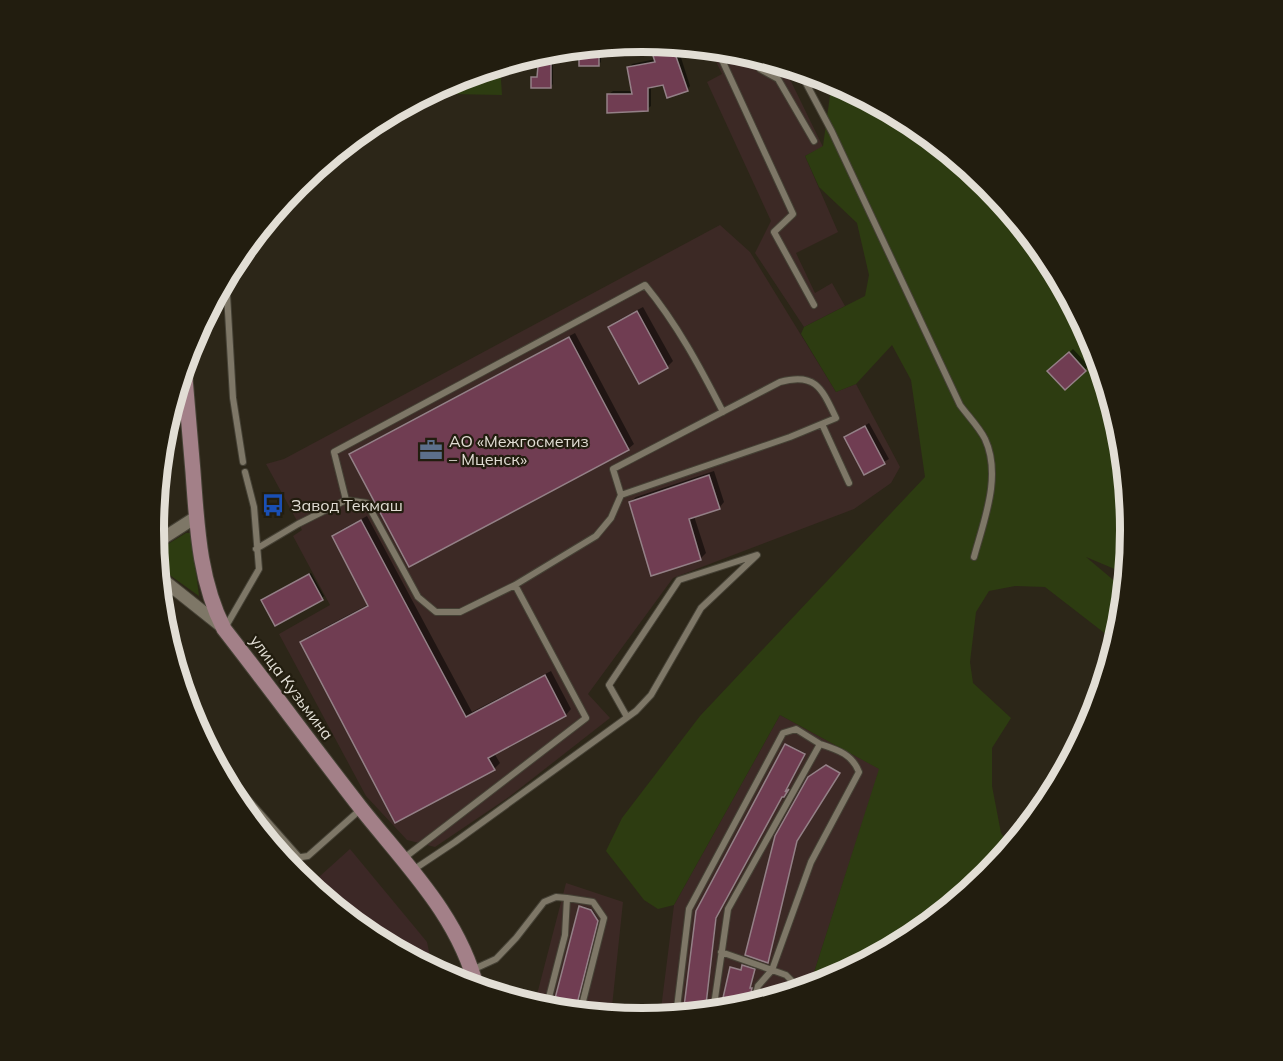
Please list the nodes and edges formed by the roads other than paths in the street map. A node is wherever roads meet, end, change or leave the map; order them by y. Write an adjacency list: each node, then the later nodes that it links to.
1 (722, 60): 6 (lane)
2 (759, 68): 4 (lane)
3 (805, 82): 18 (lane)
4 (814, 141)
5 (227, 293): 10 (lane)
6 (814, 305)
7 (186, 388): 15 (main road, улица Кузьмина)
8 (723, 412): 9 (lane); 13 (lane); 14 (lane)
9 (822, 424): 12 (lane); 13 (lane)
10 (243, 462)
11 (245, 472): 17 (lane)
12 (849, 483)
13 (621, 495): 20 (lane)
14 (345, 500): 17 (lane); 20 (lane)
15 (196, 517): 16 (street); 21 (main road, улица Кузьмина)
16 (164, 537)
17 (256, 549): 21 (lane)
18 (974, 557)
19 (167, 582): 21 (street)
20 (515, 585): 28 (lane)
21 (224, 629): 25 (main road, улица Кузьмина)
22 (627, 717): 22 (lane); 28 (lane)
23 (820, 744): 30 (lane); 32 (lane); 39 (lane)
24 (241, 792): 26 (lane)
25 (362, 809): 26 (lane); 28 (main road, улица Кузьмина)
26 (299, 857): 27 (lane)
27 (294, 858)
28 (408, 864): 31 (main road, улица Кузьмина)
29 (567, 898): 31 (lane); 36 (lane); 38 (lane)
30 (722, 952): 32 (lane); 37 (lane)
31 (472, 969): 33 (main road, улица Кузьмина)
32 (772, 970): 34 (lane); 35 (lane)
33 (474, 978)
34 (794, 983)
35 (756, 994)
36 (549, 999)
37 (714, 1002)
38 (582, 1004)
39 (677, 1007)

